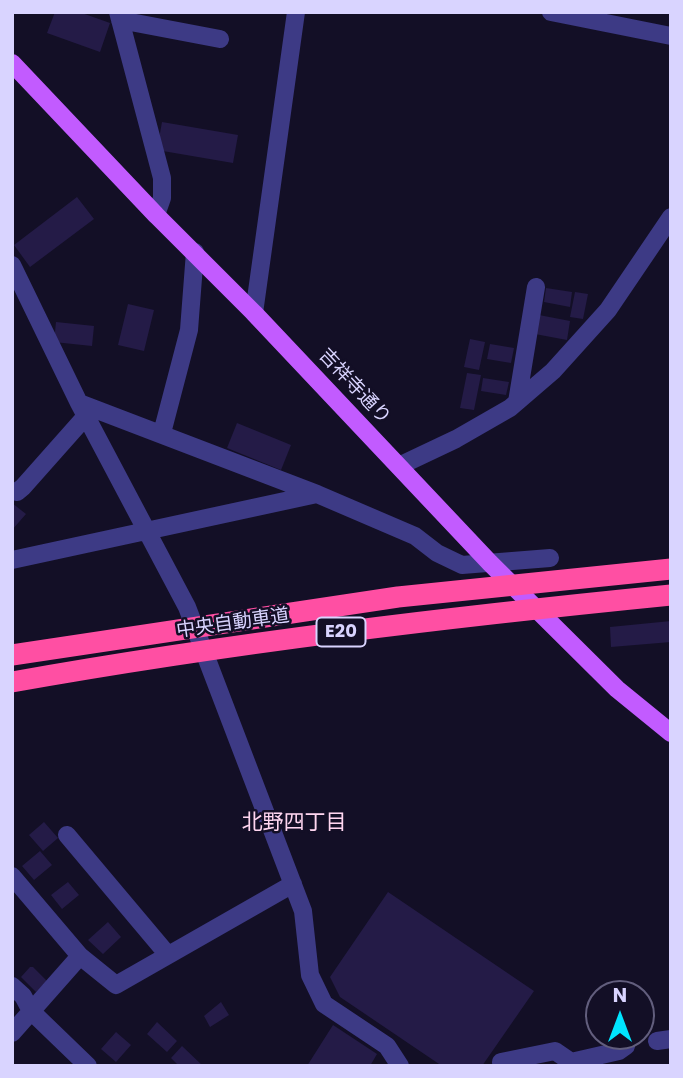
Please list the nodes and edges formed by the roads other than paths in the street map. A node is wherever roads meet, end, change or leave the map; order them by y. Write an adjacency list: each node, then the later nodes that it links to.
1 (296, 12): 12 (street)
2 (551, 12): 4 (street)
3 (119, 16): 5 (street); 7 (street)
4 (671, 36)
5 (220, 39)
6 (12, 63): 7 (main road, 吉祥寺通り)
7 (156, 215): 9 (main road, 吉祥寺通り)
8 (671, 217): 13 (street)
9 (195, 252): 12 (main road, 吉祥寺通り); 15 (street)
10 (12, 265): 14 (street)
11 (536, 287): 13 (street)
12 (254, 313): 16 (main road, 吉祥寺通り)
13 (517, 402): 16 (street)
14 (83, 409): 15 (street); 17 (street); 19 (street)
15 (162, 433): 18 (street)
16 (399, 466): 22 (main road, 吉祥寺通り)
17 (12, 491)
18 (317, 494): 19 (street); 22 (street)
19 (149, 532): 21 (street); 30 (street)
20 (550, 558): 22 (street)
21 (12, 560)
22 (490, 563): 27 (main road, 吉祥寺通り)
23 (671, 569): 25 (highway, 中央自動車道 / E20)
24 (671, 595): 26 (highway, 中央自動車道 / E20)
25 (12, 656)
26 (12, 682)
27 (671, 733)
28 (67, 835): 31 (street)
29 (12, 876): 32 (street)
30 (293, 884): 31 (street); 39 (street)
31 (168, 955): 32 (street)
32 (80, 956): 34 (street)
33 (12, 986): 34 (street)
34 (31, 1012): 35 (street); 38 (street)
35 (12, 1033)
36 (620, 1050): 37 (street)
37 (501, 1062)
38 (88, 1066)
39 (400, 1066)

